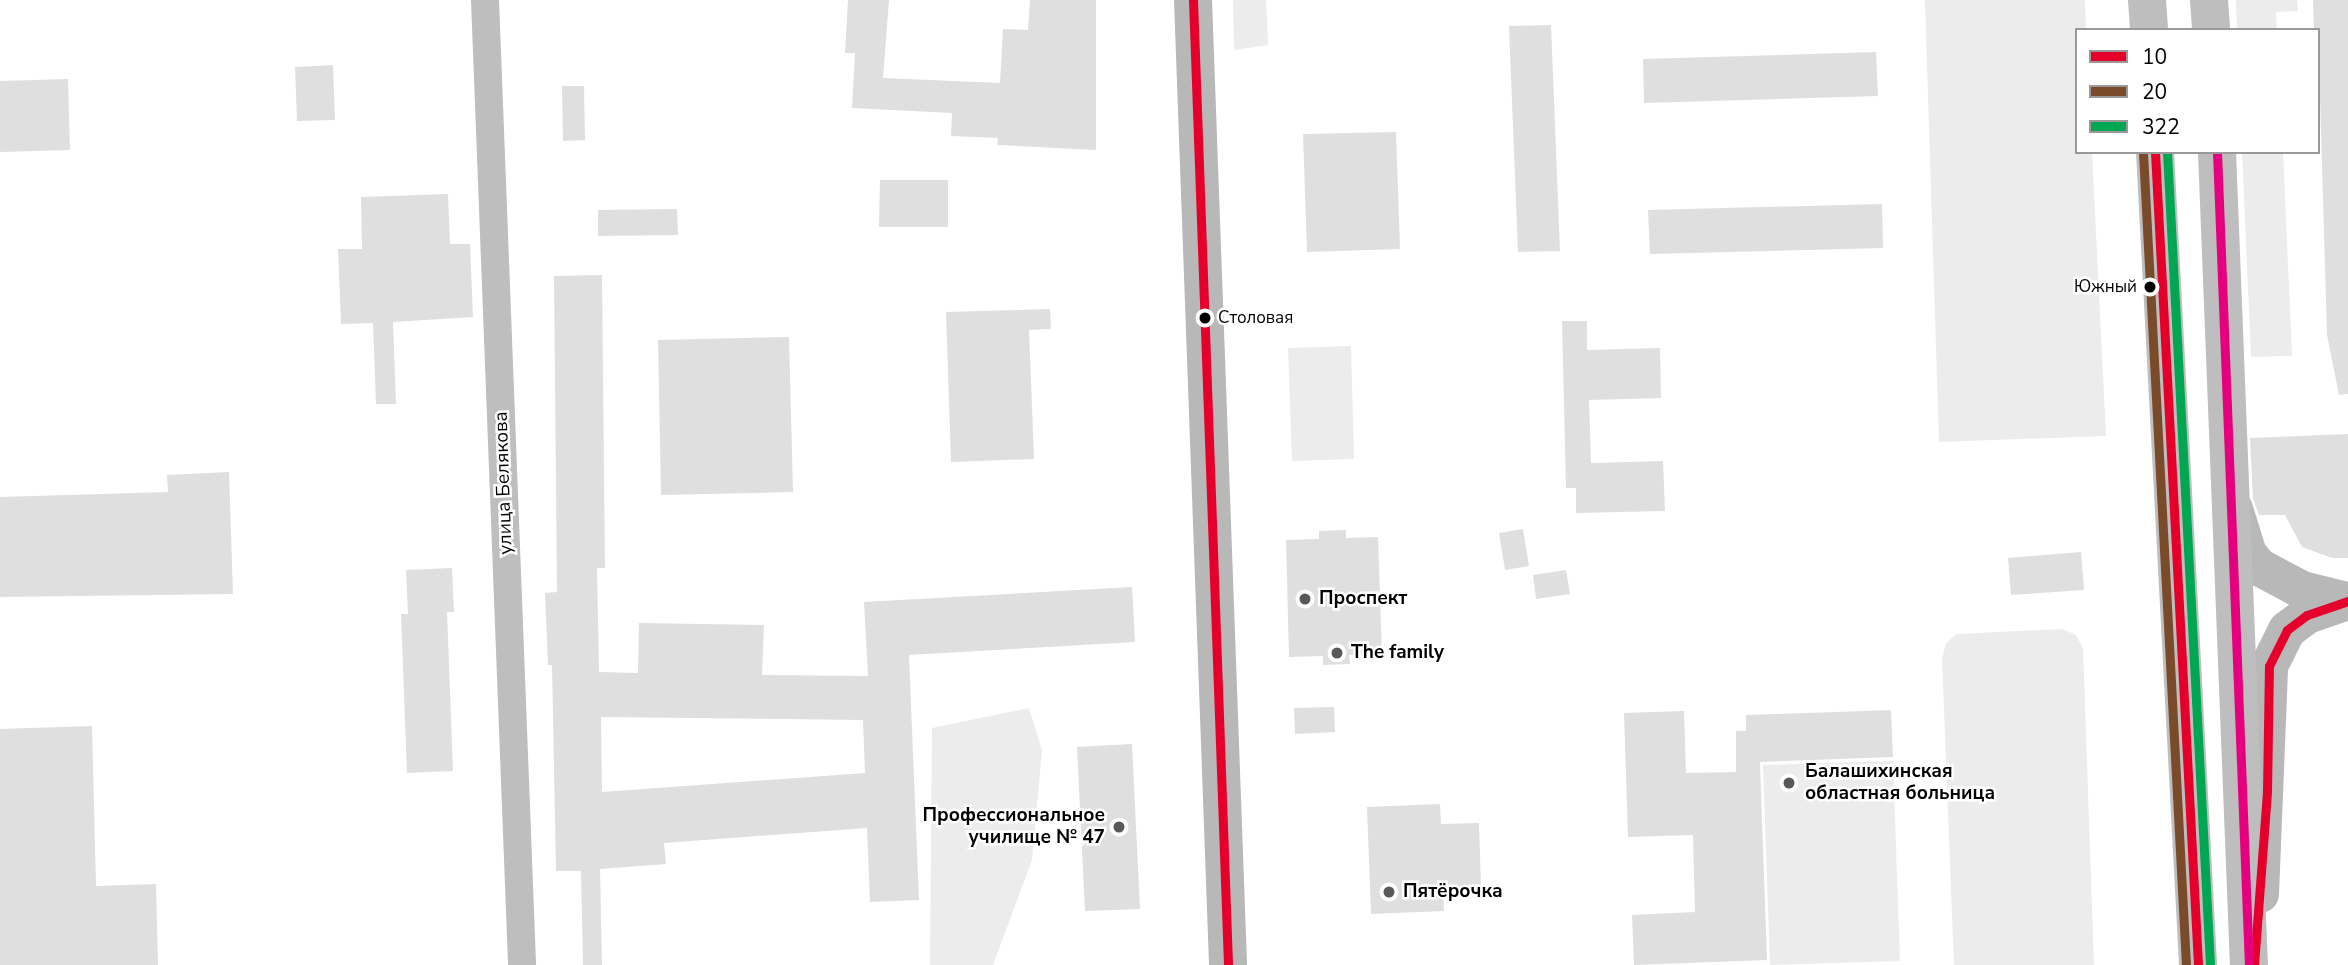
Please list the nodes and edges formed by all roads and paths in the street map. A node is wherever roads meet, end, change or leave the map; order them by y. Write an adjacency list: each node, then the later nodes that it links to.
1 (485, 0): 11 (street, улица Белякова)
2 (1193, 0): 12 (main road)
3 (2147, 0): 5 (highway)
4 (2209, 0): 6 (highway)
5 (2148, 28)
6 (2211, 28)
7 (2155, 154): 13 (highway)
8 (2217, 154): 9 (highway)
9 (2228, 487): 10 (main road); 14 (highway)
10 (2347, 601): 15 (main road)
11 (522, 965)
12 (1228, 965)
13 (2198, 965)
14 (2249, 965)
15 (2254, 965)

